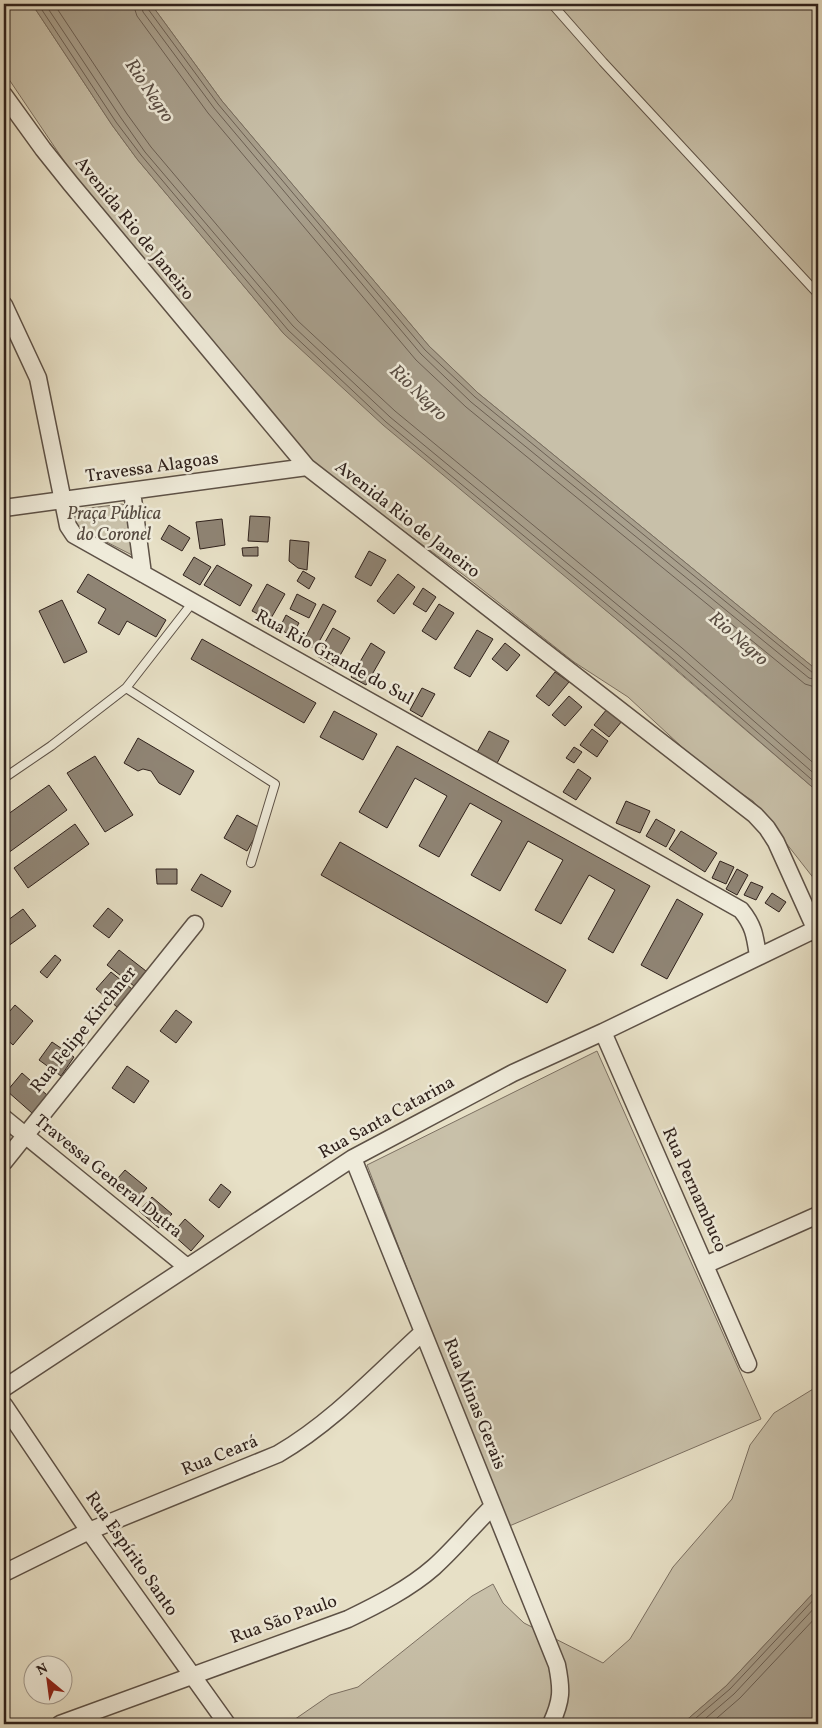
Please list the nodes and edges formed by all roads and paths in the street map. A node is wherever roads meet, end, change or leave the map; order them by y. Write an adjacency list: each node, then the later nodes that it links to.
1 (552, 4): 3 (lane)
2 (4, 95): 5 (street, Avenida Rio de Janeiro)
3 (818, 294)
4 (4, 305): 7 (street, Rua Rio Grande do Sul)
5 (306, 468): 6 (street, Travessa Alagoas); 15 (street, Avenida Rio de Janeiro)
6 (132, 491): 7 (street, Travessa Alagoas); 9 (street)
7 (63, 500): 8 (street, Travessa Alagoas); 9 (street, Rua Rio Grande do Sul)
8 (4, 508)
9 (143, 574): 10 (street, Rua Rio Grande do Sul)
10 (193, 602): 11 (lane); 16 (street, Rua Rio Grande do Sul)
11 (126, 688): 12 (lane); 13 (lane)
12 (4, 778)
13 (251, 863)
14 (195, 924): 19 (street, Rua Felipe Kirchner)
15 (817, 932): 16 (street, Rua Santa Catarina)
16 (758, 956): 17 (street, Rua Santa Catarina)
17 (603, 1032): 20 (street, Rua Santa Catarina); 23 (street, Rua Pernambuco)
18 (4, 1118): 19 (street, Travessa General Dutra)
19 (25, 1136): 21 (street, Rua Felipe Kirchner); 24 (street, Travessa General Dutra)
20 (353, 1158): 24 (street, Rua Santa Catarina); 25 (street, Rua Minas Gerais)
21 (4, 1162)
22 (818, 1215): 23 (street)
23 (705, 1265): 26 (street, Rua Pernambuco)
24 (188, 1267): 27 (street, Rua Santa Catarina)
25 (423, 1332): 29 (street, Rua Minas Gerais); 30 (street, Rua Ceará)
26 (748, 1364)
27 (4, 1388)
28 (4, 1405): 30 (street, Rua Espírito Santo)
29 (493, 1506): 32 (street, Rua São Paulo); 35 (street, Rua Minas Gerais)
30 (89, 1530): 31 (street, Rua Ceará); 32 (street, Rua Espírito Santo)
31 (4, 1573)
32 (194, 1675): 33 (street, Rua São Paulo); 34 (street, Rua Espírito Santo)
33 (60, 1724)
34 (228, 1724)
35 (551, 1724)

